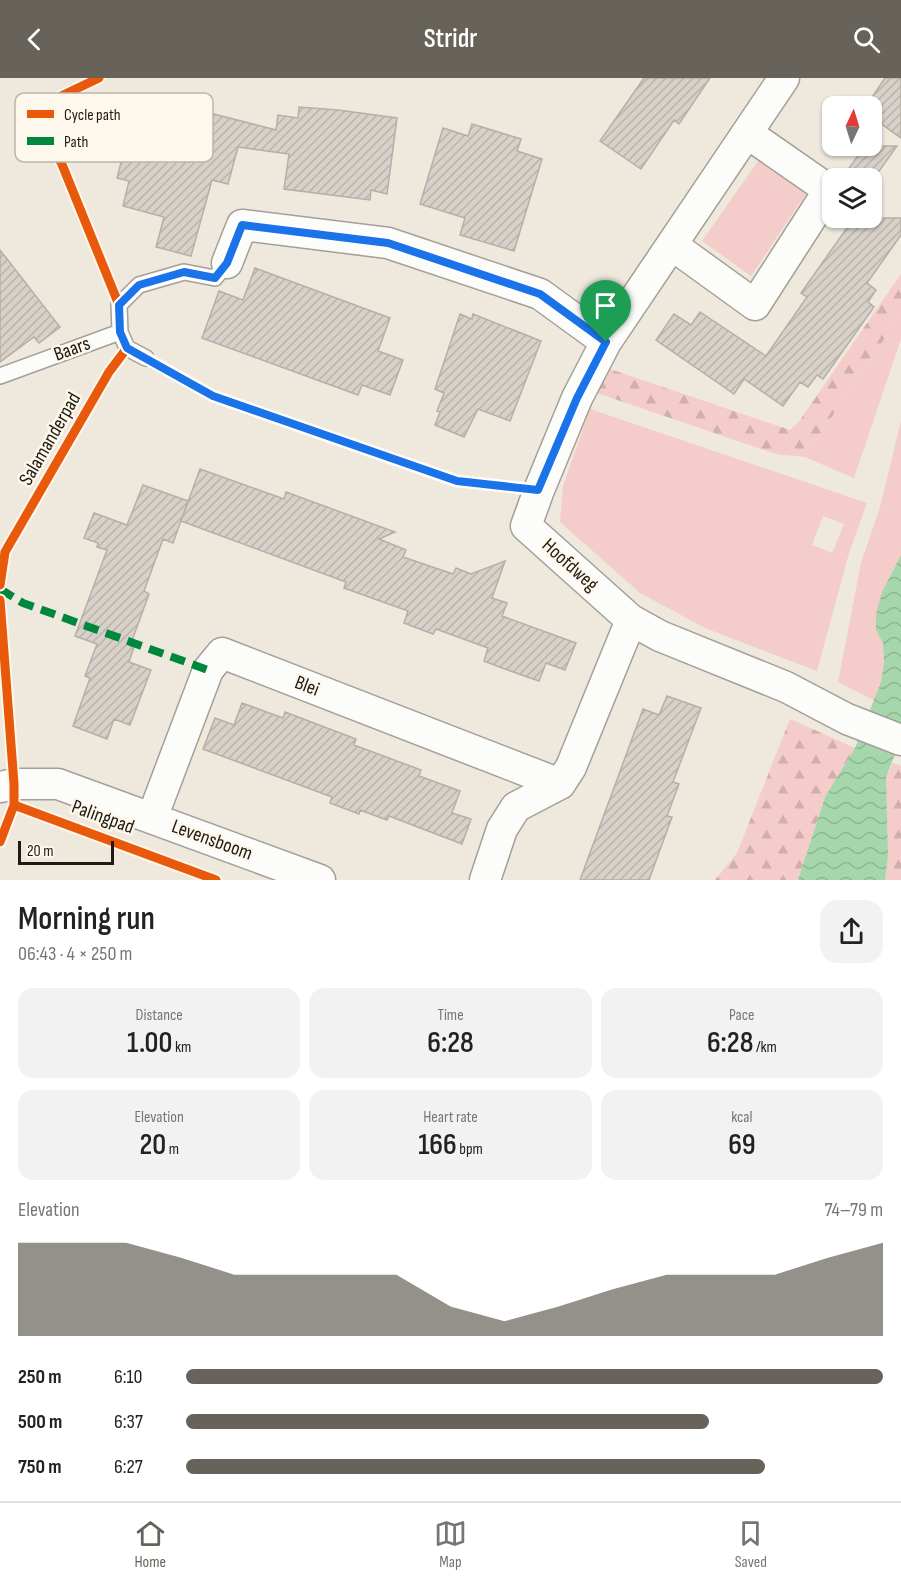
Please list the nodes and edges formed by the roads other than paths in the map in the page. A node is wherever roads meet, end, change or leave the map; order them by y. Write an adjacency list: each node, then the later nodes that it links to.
1 (784, 78): 2 (street, Hoofdweg)
2 (747, 133): 3 (street, Hoofdweg); 3 (street)
3 (672, 244): 6 (street, Hoofdweg)
4 (227, 263): 5 (lane); 6 (street)
5 (120, 332): 7 (lane); 8 (lane, Baars)
6 (606, 342): 9 (street, Hoofdweg)
7 (146, 358)
8 (0, 376)
9 (631, 620): 10 (street, Hoofdweg); 11 (street)
10 (901, 740)
11 (560, 784): 13 (street, Blei); 15 (street)
12 (0, 787): 13 (street, Levensboom)
13 (152, 818): 14 (street, Levensboom)
14 (320, 880)
15 (484, 880)

